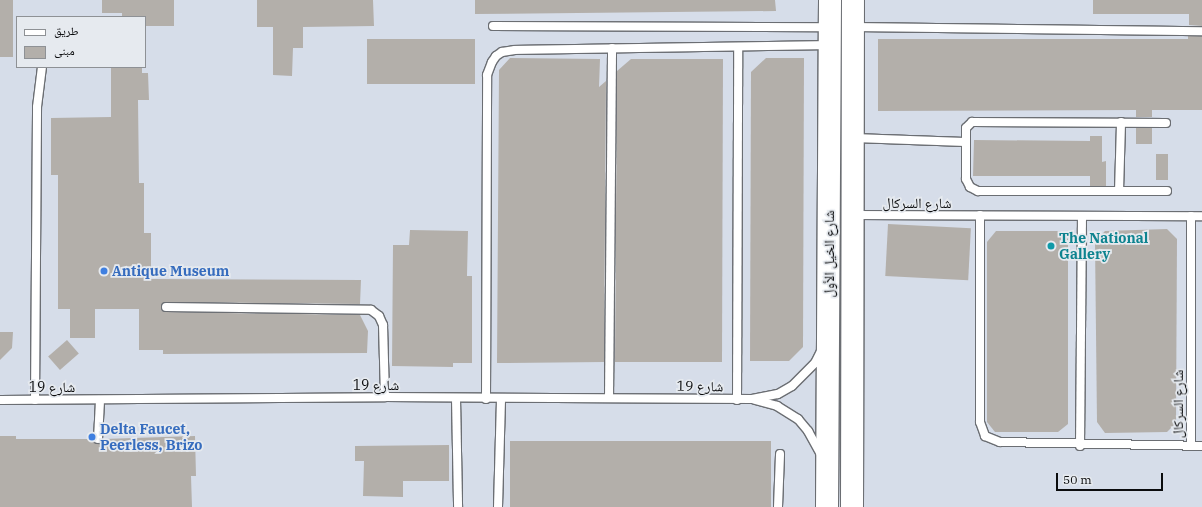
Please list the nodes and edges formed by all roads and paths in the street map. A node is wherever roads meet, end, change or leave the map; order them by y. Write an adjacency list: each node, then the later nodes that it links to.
1 (830, 0): 6 (main road, شارع الخيل الأول)
2 (854, 0): 4 (main road, شارع الخيل الأول)
3 (493, 26): 6 (lane)
4 (853, 27): 5 (lane); 12 (main road, شارع الخيل الأول)
5 (1202, 30)
6 (829, 36): 7 (lane); 22 (main road, شارع الخيل الأول)
7 (738, 46): 8 (lane); 31 (lane)
8 (612, 48): 25 (lane); 26 (lane)
9 (42, 68): 29 (lane)
10 (1121, 122): 11 (lane); 13 (lane); 14 (lane)
11 (1166, 123)
12 (852, 138): 13 (lane); 17 (main road, شارع الخيل الأول)
13 (965, 142): 14 (lane)
14 (1119, 190): 15 (lane)
15 (1167, 190)
16 (980, 215): 17 (lane, شارع السركال); 18 (lane, شارع السركال); 34 (lane, شارع السركال)
17 (853, 216): 43 (main road, شارع الخيل الأول)
18 (1082, 216): 19 (lane, شارع السركال); 34 (lane)
19 (1191, 216): 20 (lane); 35 (lane, شارع السركال)
20 (1202, 216)
21 (166, 307): 23 (lane)
22 (829, 334): 32 (lane, شارع 19); 38 (main road, شارع الخيل الأول)
23 (385, 397): 24 (lane, شارع 19); 30 (lane, شارع 19)
24 (456, 398): 26 (lane, شارع 19); 39 (lane)
25 (610, 398): 27 (lane, شارع 19); 31 (lane, شارع 19)
26 (486, 399): 27 (lane, شارع 19)
27 (501, 399): 40 (lane)
28 (0, 400): 29 (lane, شارع 19)
29 (35, 400): 30 (lane, شارع 19)
30 (100, 400): 33 (lane)
31 (737, 400): 32 (lane, شارع 19)
32 (752, 400): 38 (lane, شارع 19)
33 (98, 439)
34 (1080, 446): 35 (lane, شارع السركال)
35 (1192, 446): 36 (lane)
36 (1202, 446)
37 (780, 454): 41 (lane)
38 (828, 468): 42 (main road, شارع الخيل الأول)
39 (458, 507)
40 (498, 507)
41 (778, 507)
42 (827, 507)
43 (852, 507)

